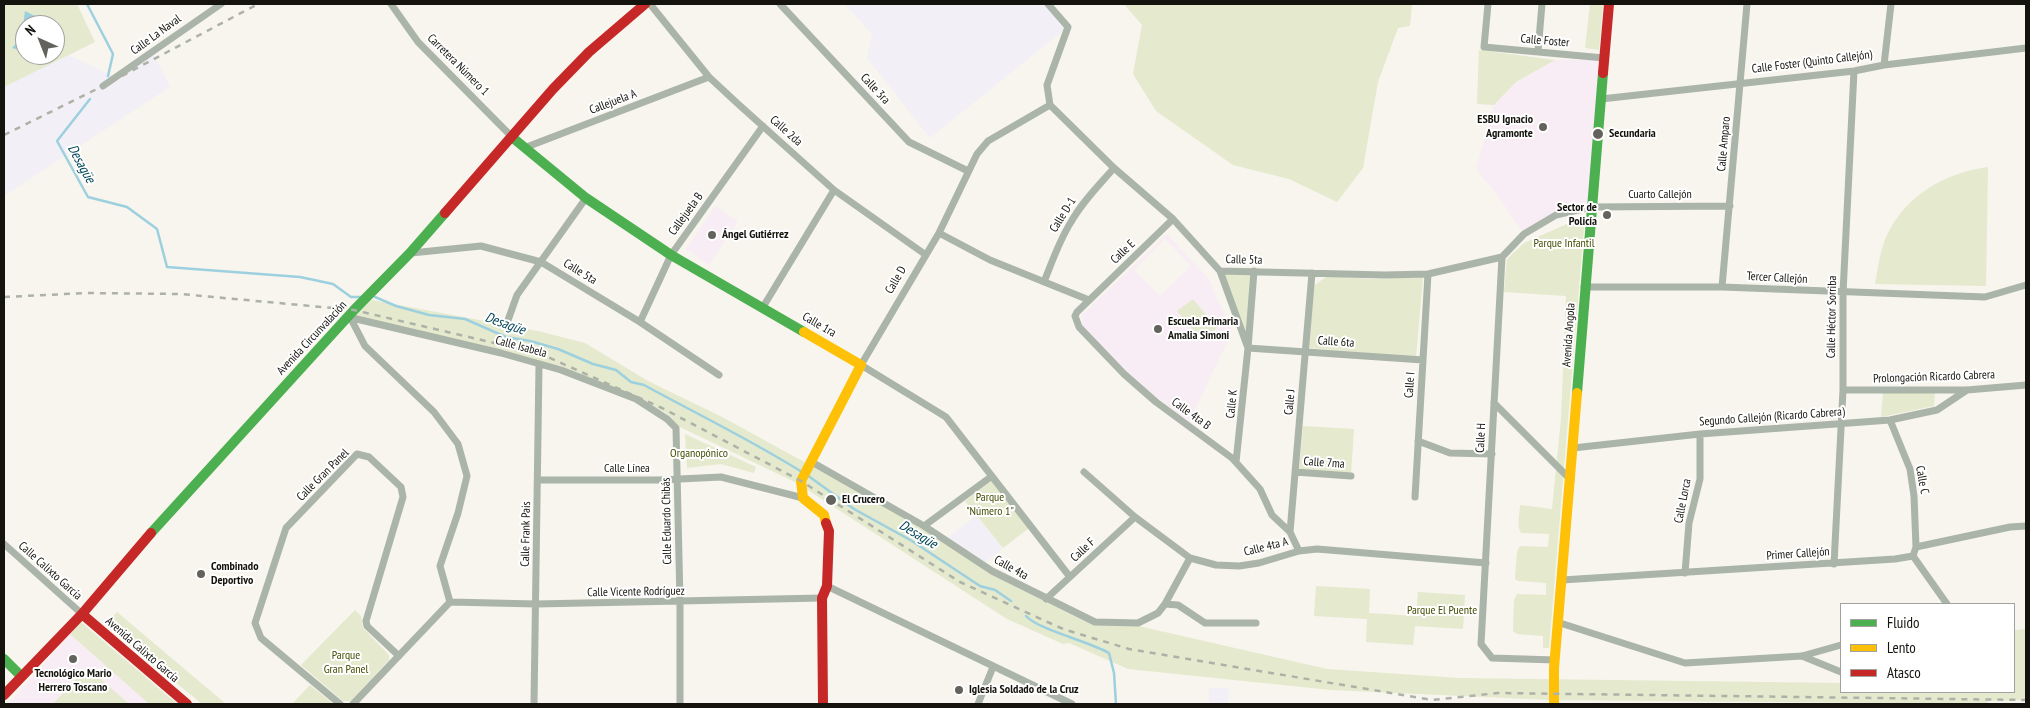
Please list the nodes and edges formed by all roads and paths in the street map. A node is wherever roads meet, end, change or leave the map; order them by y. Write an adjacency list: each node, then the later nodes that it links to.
1 (221, 4): 19 (street, Calle La Naval)
2 (391, 4): 23 (street, Carretera Número 1)
3 (645, 4): 23 (main road, Avenida Circunvalación)
4 (650, 4): 17 (street, Calle 2da)
5 (780, 4): 26 (street, Calle 3ra)
6 (1048, 4): 21 (street)
7 (1488, 4): 13 (street, Calle Foster)
8 (1542, 4): 13 (street)
9 (1609, 4): 14 (main road, Avenida Angola)
10 (1746, 4): 18 (street, Calle Amparo)
11 (1891, 4): 15 (street)
12 (2026, 48): 15 (street, Calle Foster (Quinto Callejón))
13 (1538, 51): 14 (street, Calle Foster)
14 (1604, 58): 20 (main road, Avenida Angola)
15 (1884, 65): 16 (street, Calle Foster (Quinto Callejón))
16 (1854, 71): 18 (street, Calle Foster (Quinto Callejón)); 46 (street, Calle Héctor Sorriba)
17 (709, 77): 22 (street, Calle 2da); 24 (street, Callejuela A)
18 (1740, 82): 20 (street, Calle Foster (Quinto Callejón)); 29 (street, Calle Amparo)
19 (103, 86)
20 (1601, 99): 30 (main road, Avenida Angola)
21 (1050, 104): 25 (street, Calle 5ta); 26 (street, Calle D)
22 (763, 126): 27 (street, Calle 2da); 34 (street, Callejuela B)
23 (513, 138): 24 (main road, Calle 1ra); 33 (main road, Avenida Circunvalación)
24 (524, 148): 28 (main road, Calle 1ra)
25 (1114, 168): 31 (street, Calle 5ta); 42 (street, Calle D-1)
26 (968, 171): 32 (street, Calle D)
27 (834, 190): 35 (street, Calle 2da); 48 (street)
28 (586, 198): 34 (main road, Calle 1ra); 37 (street)
29 (1730, 206): 30 (street, Cuarto Callejón); 45 (street, Calle Amparo)
30 (1591, 207): 36 (street); 44 (main road, Avenida Angola)
31 (1173, 219): 38 (street, Calle 5ta); 47 (street, Calle E)
32 (939, 233): 35 (street, Calle D); 42 (street)
33 (410, 253): 37 (street, Calle 5ta); 49 (main road, Avenida Circunvalación)
34 (671, 255): 48 (main road, Calle 1ra); 50 (street, Callejuela B)
35 (926, 255): 55 (street, Calle D)
36 (1502, 257): 41 (street, Calle 5ta); 61 (street, Calle H)
37 (542, 262): 50 (street, Calle 5ta); 51 (street)
38 (1220, 271): 39 (street, Calle 5ta); 52 (street, Calle K)
39 (1254, 271): 40 (street, Calle 5ta); 52 (street, Calle K)
40 (1312, 273): 41 (street, Calle 5ta); 53 (street, Calle J)
41 (1428, 274): 54 (street, Calle I)
42 (1044, 282): 47 (street)
43 (2026, 285): 46 (street, Tercer Callejón)
44 (1584, 287): 45 (street, Tercer Callejón); 67 (main road, Avenida Angola)
45 (1722, 287): 46 (street, Tercer Callejón)
46 (1843, 293): 59 (street, Calle Héctor Sorriba)
47 (1089, 300): 69 (street, Calle 4ta B)
48 (763, 306): 55 (main road, Calle 1ra)
49 (349, 317): 56 (street, Calle Isabela); 97 (street); 102 (main road, Avenida Circunvalación)
50 (640, 322): 57 (street, Calle 5ta)
51 (507, 323)
52 (1248, 348): 53 (street, Calle 6ta); 69 (street, Calle K)
53 (1305, 352): 54 (street, Calle 6ta); 72 (street, Calle J)
54 (1423, 360): 66 (street, Calle I)
55 (861, 364): 70 (main road, Calle D); 73 (street, Calle 1ra)
56 (540, 365): 64 (street, Calle Isabela); 76 (street, Calle Frank Pais)
57 (719, 375)
58 (2026, 385): 60 (street, Prolongación Ricardo Cabrera)
59 (1843, 390): 60 (street, Prolongación Ricardo Cabrera); 63 (street, Calle Héctor Sorriba)
60 (1967, 390): 62 (street, Segundo Callejón (Ricardo Cabrera))
61 (1494, 403): 68 (street, Calle H); 77 (street)
62 (1890, 420): 63 (street, Segundo Callejón (Ricardo Cabrera)); 85 (street, Calle C)
63 (1841, 423): 65 (street, Segundo Callejón (Ricardo Cabrera)); 90 (street, Calle Héctor Sorriba)
64 (676, 428): 75 (street, Calle Eduardo Chibás)
65 (1700, 434): 67 (street, Segundo Callejón (Ricardo Cabrera)); 91 (street, Calle Lorca)
66 (1418, 441): 68 (street); 78 (street, Calle I)
67 (1574, 448): 77 (main road, Avenida Angola)
68 (1492, 454): 89 (street, Calle H)
69 (1236, 462): 83 (street, Calle 4ta B)
70 (808, 464): 79 (main road, Calle D); 81 (street, Calle 4ta)
71 (1084, 472): 80 (street, Calle 4ta A)
72 (1295, 472): 74 (street, Calle 7ma); 83 (street, Calle J)
73 (992, 476): 81 (street); 92 (street, Calle 1ra)
74 (1351, 476)
75 (678, 479): 76 (street, Calle Línea); 79 (street, Calle Línea); 98 (street, Calle Eduardo Chibás)
76 (538, 480): 100 (street, Calle Frank Pais)
77 (1571, 480): 93 (main road, Avenida Angola)
78 (1415, 497)
79 (804, 498): 94 (main road)
80 (1135, 517): 88 (street, Calle 4ta A); 92 (street, Calle F)
81 (924, 526): 96 (street, Calle 4ta)
82 (2026, 526): 85 (street)
83 (1290, 532): 86 (street, Calle 4ta B)
84 (4, 544): 102 (street, Calle Calixto García)
85 (1916, 547): 87 (street)
86 (1299, 551): 88 (street, Calle 4ta A); 89 (street, Calle 4ta A)
87 (1913, 556): 90 (street, Primer Callejón); 99 (street)
88 (1190, 558): 101 (street, Calle 4ta)
89 (1486, 563): 109 (street, Calle H)
90 (1834, 564): 91 (street, Primer Callejón)
91 (1685, 573): 93 (street, Primer Callejón)
92 (1070, 578): 96 (street, Calle F)
93 (1562, 580): 103 (main road, Avenida Angola)
94 (827, 586): 95 (main road); 110 (street)
95 (822, 598): 98 (street, Calle Vicente Rodríguez); 119 (main road)
96 (1046, 599): 101 (street, Calle 4ta)
97 (450, 602): 100 (street, Calle Vicente Rodríguez); 106 (street)
98 (680, 602): 100 (street, Calle Vicente Rodríguez); 118 (street, Calle Eduardo Chibás)
99 (1946, 603)
100 (536, 604): 117 (street, Calle Frank Pais)
101 (1165, 604): 104 (street)
102 (82, 614): 112 (main road, Avenida Circunvalación); 114 (main road, Avenida Calixto García)
103 (1557, 622): 107 (street); 109 (main road, Avenida Angola)
104 (1256, 623)
105 (1840, 645): 107 (street)
106 (399, 656): 115 (street, Calle Gran Panel); 116 (street)
107 (1802, 656): 111 (street)
108 (4, 659): 112 (main road)
109 (1554, 664): 122 (main road, Avenida Angola)
110 (993, 666): 120 (street); 121 (street)
111 (1840, 672)
112 (21, 676): 113 (main road, Avenida Circunvalación)
113 (4, 695)
114 (187, 704)
115 (340, 704)
116 (353, 704)
117 (534, 704)
118 (680, 704)
119 (823, 704)
120 (978, 704)
121 (1072, 704)
122 (1554, 704)

